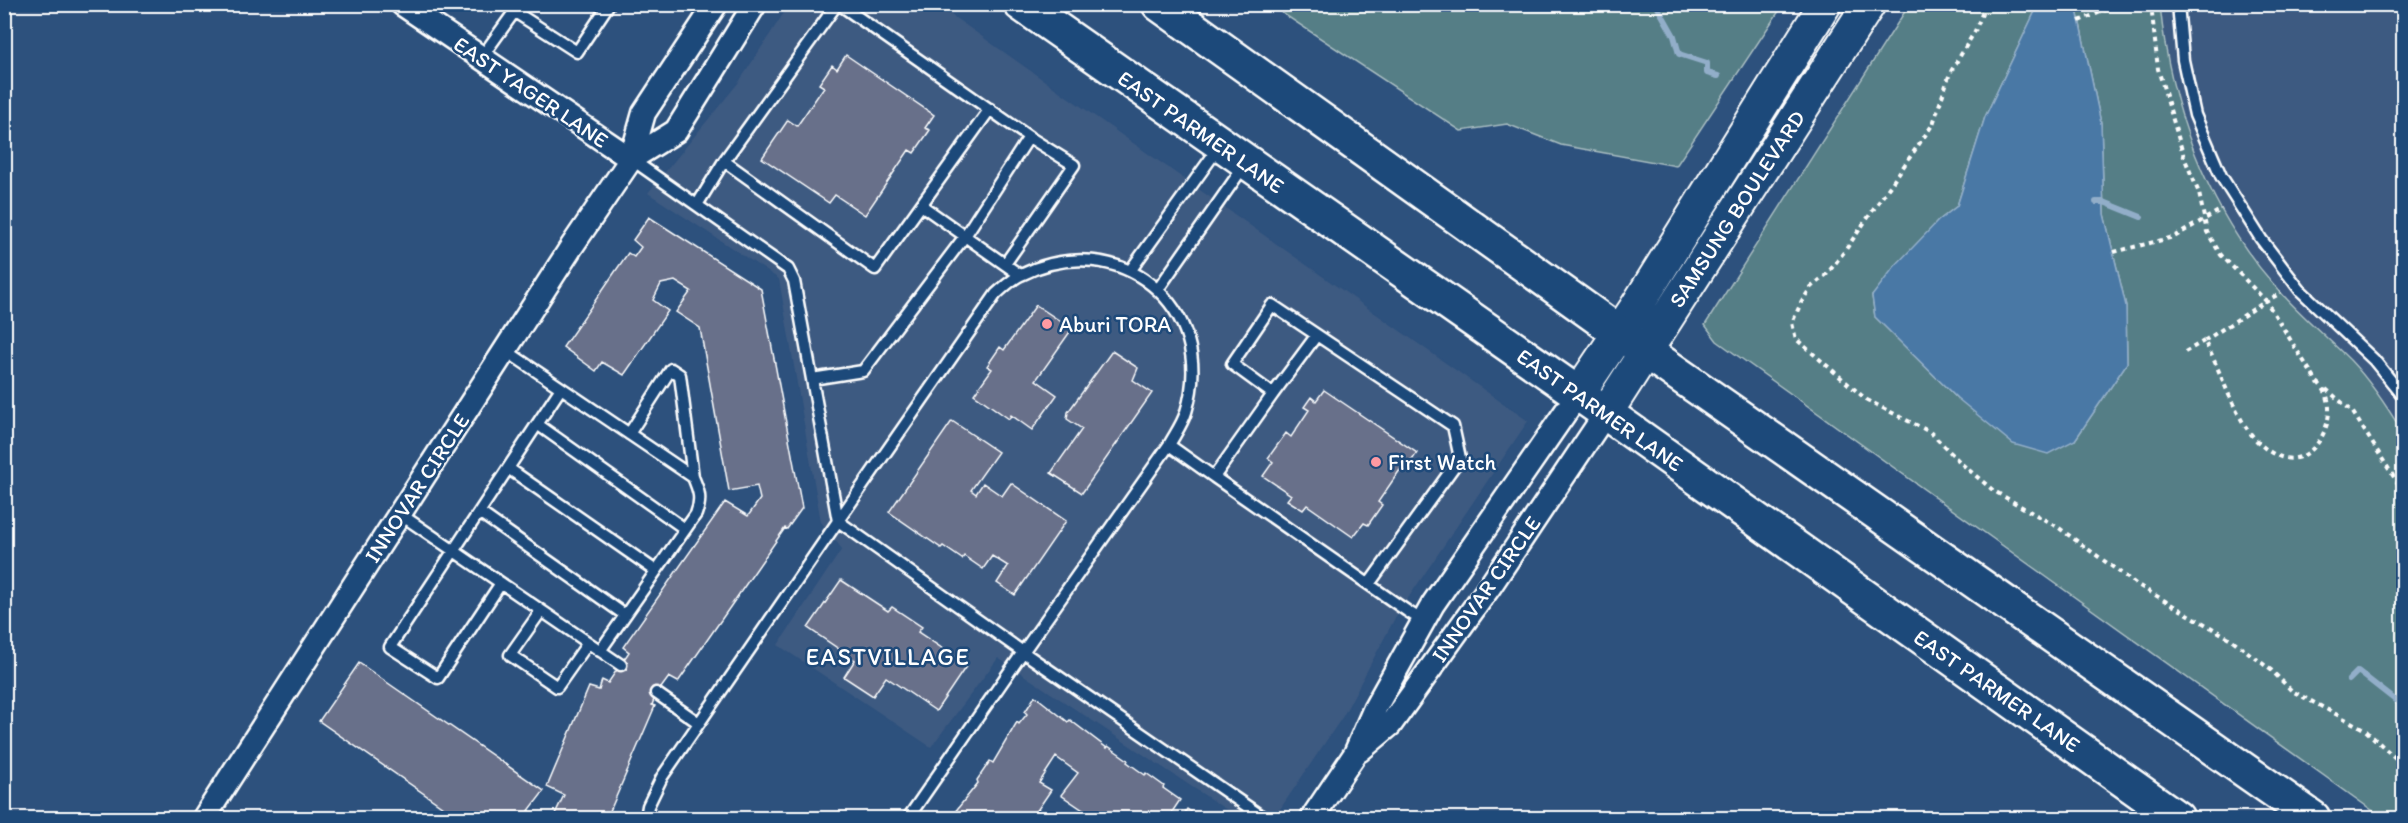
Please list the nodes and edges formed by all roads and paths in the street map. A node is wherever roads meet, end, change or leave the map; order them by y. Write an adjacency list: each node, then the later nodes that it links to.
1 (402, 4): 16 (street, EAST YAGER LANE)
2 (609, 4): 14 (lane)
3 (716, 4): 20 (street, INNOVAR CIRCLE)
4 (755, 4): 20 (street, INNOVAR CIRCLE)
5 (838, 4): 17 (lane); 21 (lane)
6 (1021, 4): 19 (main road, EAST PARMER LANE)
7 (1159, 4): 34 (main road)
8 (1825, 4): 34 (street, SAMSUNG BOULEVARD)
9 (1869, 4): 38 (street, SAMSUNG BOULEVARD)
10 (1986, 4): 72 (path)
11 (2120, 4): 15 (path)
12 (2151, 4): 25 (path)
13 (2178, 4): 45 (lane)
14 (518, 8): 16 (lane)
15 (2079, 21)
16 (481, 58): 20 (street, EAST YAGER LANE)
17 (990, 109): 18 (lane); 23 (lane)
18 (1029, 137): 26 (lane); 28 (lane)
19 (1233, 154): 29 (lane); 31 (lane); 44 (main road, EAST PARMER LANE)
20 (631, 159): 22 (lane); 37 (street, INNOVAR CIRCLE)
21 (724, 161): 22 (lane); 23 (lane)
22 (697, 205): 40 (lane)
23 (921, 205): 26 (lane)
24 (2222, 209): 25 (path)
25 (2205, 220): 27 (path); 33 (path)
26 (965, 236): 28 (lane); 40 (lane)
27 (2114, 252)
28 (1005, 264): 30 (lane)
29 (1130, 271): 30 (lane); 31 (lane)
30 (1020, 275): 56 (lane)
31 (1159, 288): 49 (lane)
32 (2281, 293): 33 (path)
33 (2266, 301): 36 (path); 42 (path)
34 (1618, 332): 38 (main road); 44 (street, SAMSUNG BOULEVARD)
35 (1316, 336): 43 (lane); 43 (lane); 61 (lane)
36 (2204, 341): 39 (path); 42 (path)
37 (506, 350): 41 (lane); 55 (street, INNOVAR CIRCLE)
38 (1646, 352): 46 (street, SAMSUNG BOULEVARD); 79 (main road)
39 (2185, 352)
40 (812, 379): 56 (lane)
41 (561, 388): 47 (lane); 48 (lane)
42 (2325, 388): 53 (path)
43 (1273, 394): 52 (lane)
44 (1578, 394): 46 (main road, EAST PARMER LANE); 64 (street, INNOVAR CIRCLE)
45 (2403, 397)
46 (1606, 413): 71 (street, INNOVAR CIRCLE); 78 (main road, EAST PARMER LANE)
47 (537, 424): 50 (lane); 57 (lane)
48 (629, 434): 51 (lane); 51 (lane)
49 (1169, 445): 52 (lane); 67 (lane)
50 (508, 468): 54 (lane); 59 (lane)
51 (693, 477): 57 (lane)
52 (1214, 477): 61 (lane)
53 (2403, 493)
54 (479, 512): 58 (lane); 63 (lane)
55 (400, 514): 58 (lane); 73 (street, INNOVAR CIRCLE)
56 (838, 521): 67 (lane); 70 (lane)
57 (685, 529): 59 (lane)
58 (453, 551): 60 (lane); 60 (lane)
59 (656, 571): 63 (lane)
60 (501, 583): 62 (lane)
61 (1369, 584): 64 (lane)
62 (541, 611): 65 (lane); 65 (lane)
63 (625, 615): 66 (lane)
64 (1423, 621): 71 (street, INNOVAR CIRCLE)
65 (588, 643): 66 (lane)
66 (600, 651): 68 (lane)
67 (1023, 652): 75 (lane); 76 (lane)
68 (621, 665)
69 (656, 693): 70 (lane)
70 (699, 723): 74 (lane)
71 (1355, 754): 77 (street, INNOVAR CIRCLE)
72 (2403, 766)
73 (204, 819)
74 (646, 819)
75 (908, 819)
76 (1264, 819)
77 (1312, 819)
78 (2177, 819)
79 (2313, 819)

